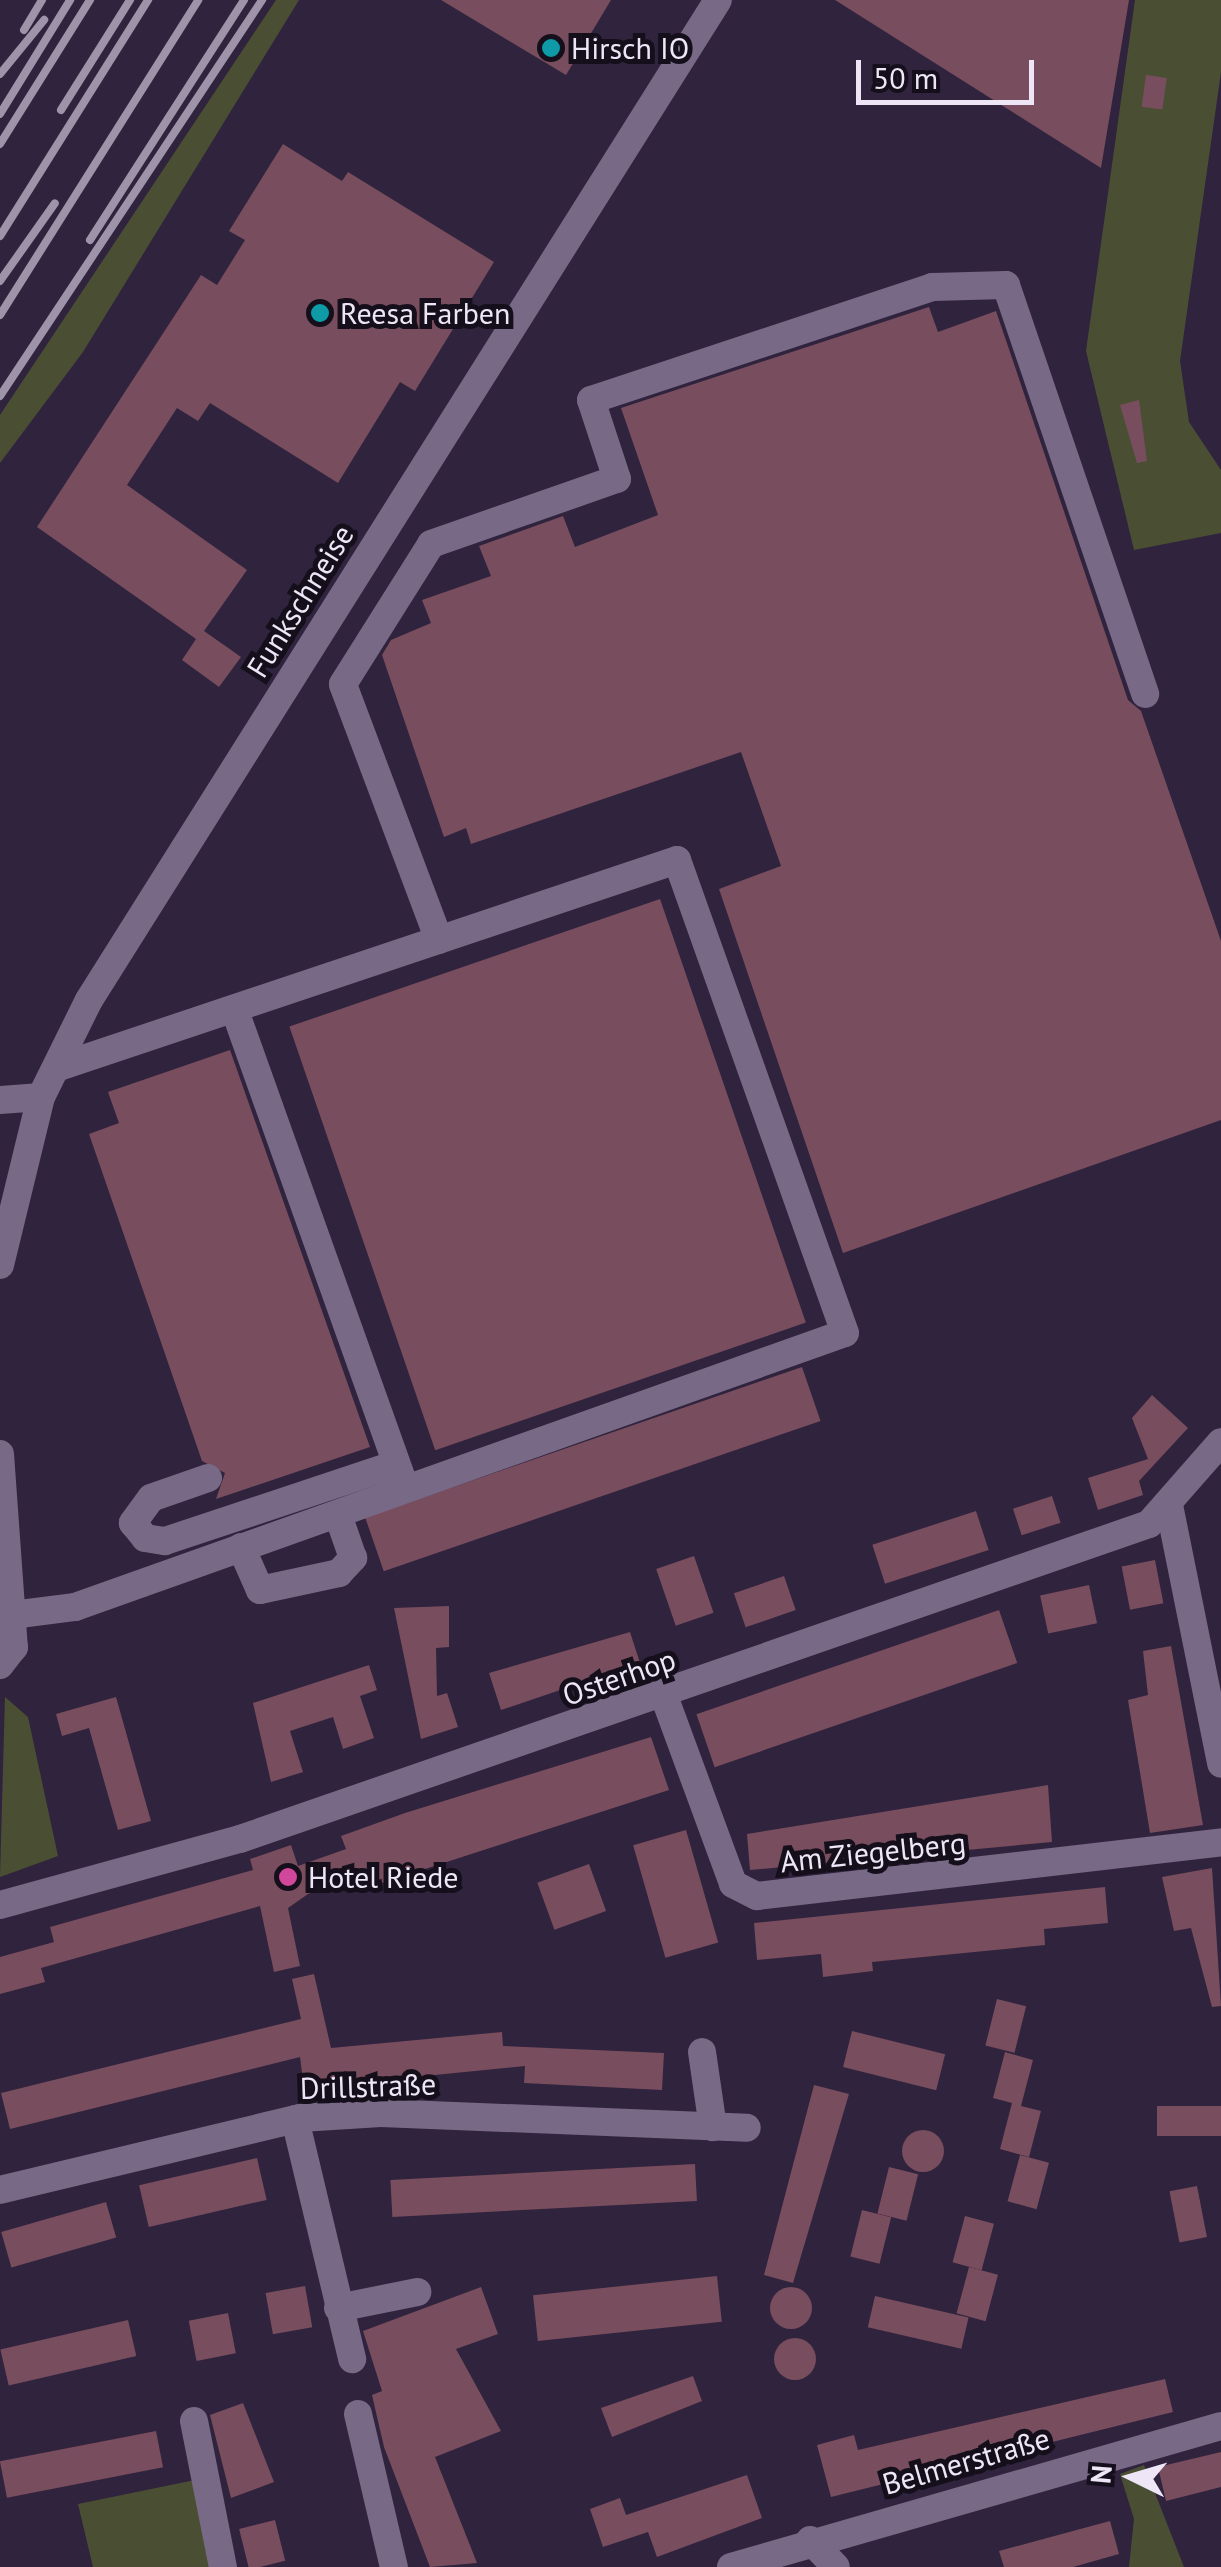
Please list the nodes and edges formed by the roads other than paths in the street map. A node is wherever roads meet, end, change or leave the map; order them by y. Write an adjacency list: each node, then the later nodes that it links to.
1 (718, 0): 5 (street, Funkschneise)
2 (1145, 694): 3 (street)
3 (438, 940): 4 (street); 11 (street)
4 (234, 1012): 5 (street); 11 (street)
5 (56, 1068): 6 (street, Funkschneise)
6 (41, 1097): 7 (street); 8 (street, Funkschneise)
7 (0, 1100)
8 (0, 1266)
9 (1221, 1442): 13 (street, Osterhop)
10 (0, 1454): 16 (street)
11 (401, 1475): 12 (street); 14 (street)
12 (208, 1478)
13 (1169, 1506): 18 (street, Osterhop); 19 (street)
14 (338, 1516): 15 (street); 15 (street)
15 (241, 1547): 16 (street)
16 (12, 1615): 17 (street)
17 (0, 1665)
18 (664, 1696): 20 (street, Am Ziegelberg); 21 (street, Osterhop)
19 (1221, 1764)
20 (1221, 1842)
21 (0, 1906)
22 (702, 2052): 24 (street)
23 (295, 2119): 24 (street, Drillstraße); 26 (street, Drillstraße); 28 (street)
24 (713, 2126): 25 (street, Drillstraße)
25 (747, 2128)
26 (0, 2190)
27 (417, 2292): 28 (street)
28 (338, 2308): 29 (street)
29 (352, 2359)
30 (358, 2414): 35 (street)
31 (194, 2421): 34 (street)
32 (1221, 2426): 33 (street, Belmerstraße)
33 (810, 2540): 36 (street, Belmerstraße); 37 (street)
34 (224, 2567)
35 (394, 2567)
36 (732, 2567)
37 (836, 2567)

